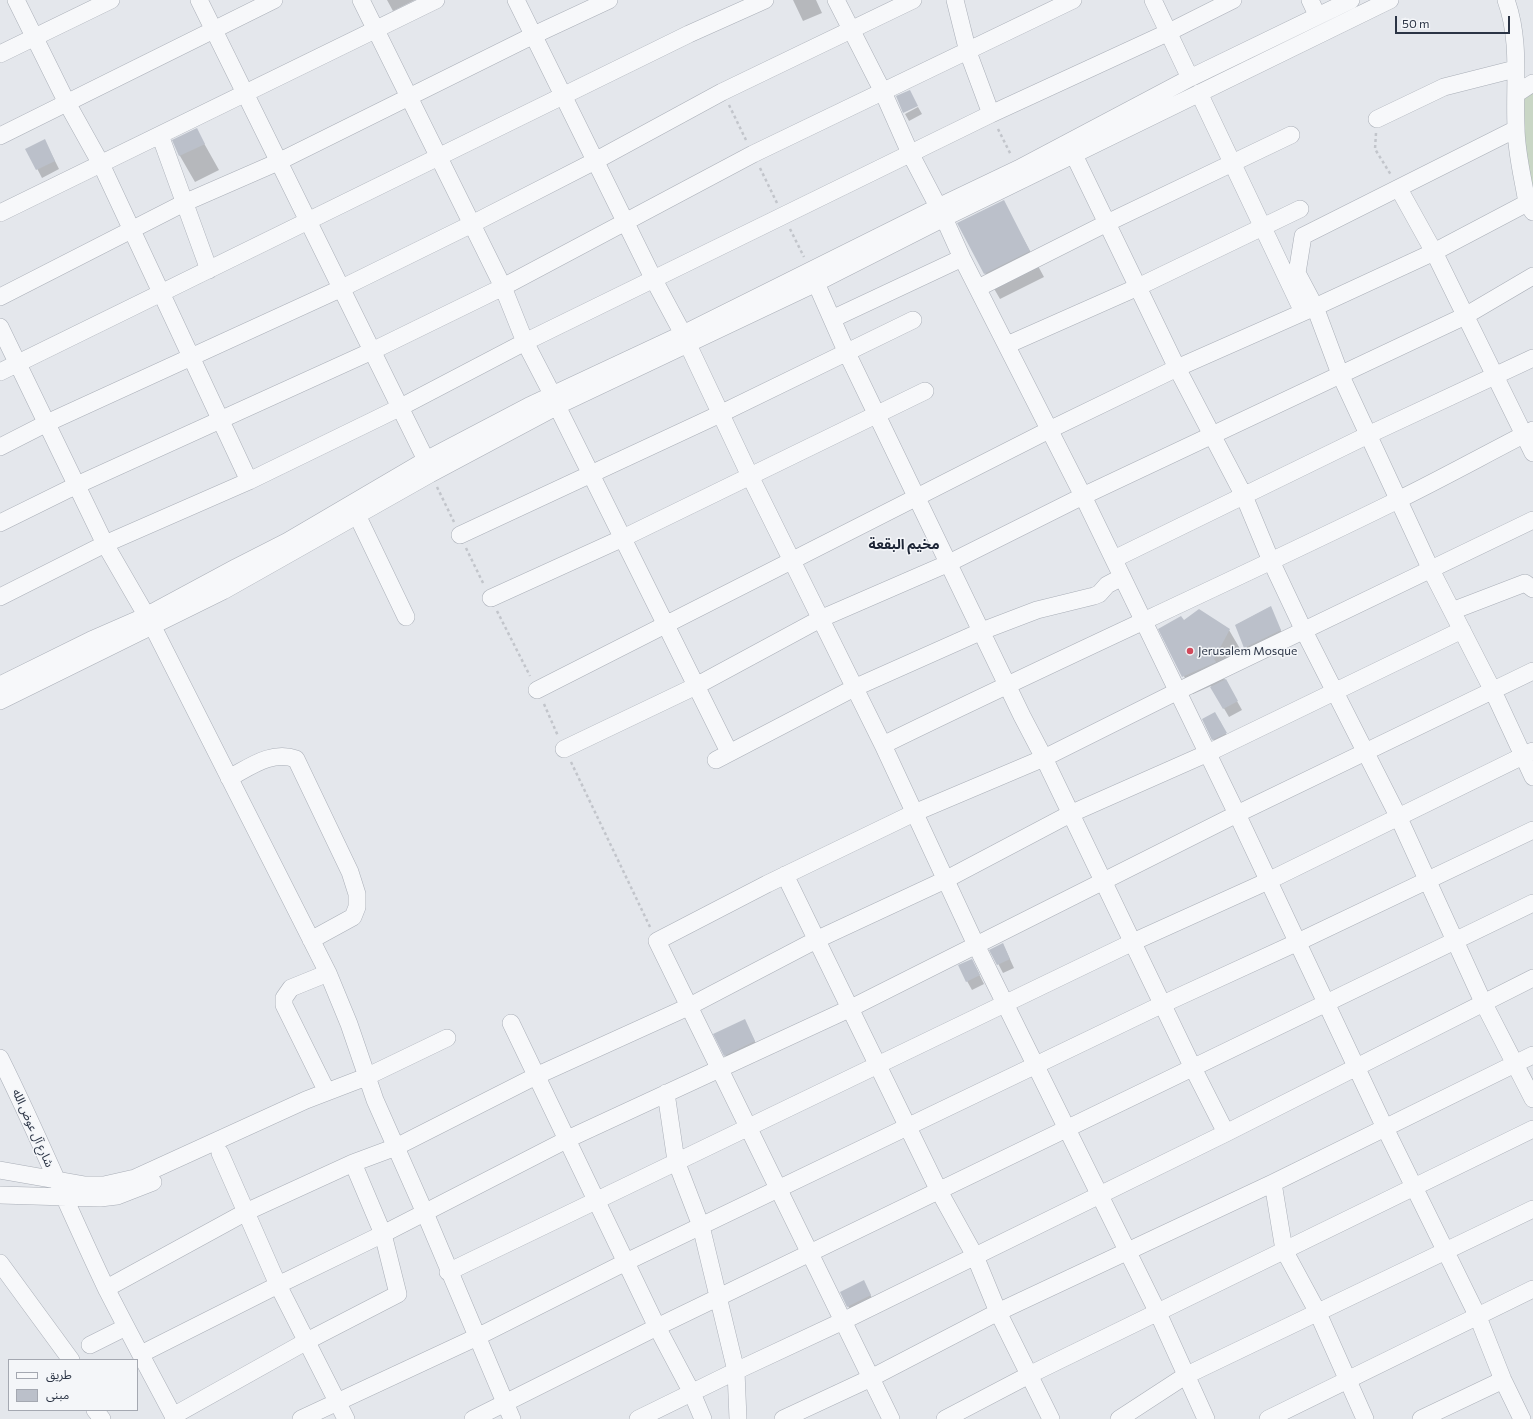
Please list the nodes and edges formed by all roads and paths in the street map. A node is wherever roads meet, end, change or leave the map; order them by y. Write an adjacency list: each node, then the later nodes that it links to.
1 (16, 0): 26 (street)
2 (111, 0): 26 (street)
3 (199, 0): 21 (street)
4 (274, 0): 21 (street)
5 (361, 0): 22 (street)
6 (436, 0): 22 (street)
7 (516, 0): 25 (street)
8 (609, 0): 25 (street)
9 (765, 0): 36 (street)
10 (836, 0): 23 (street)
11 (913, 0): 23 (street)
12 (955, 0): 27 (street)
13 (1074, 0): 27 (street)
14 (1153, 0): 24 (street)
15 (1233, 0): 24 (street)
16 (1310, 0): 20 (street)
17 (1351, 0): 20 (street)
18 (1390, 0): 33 (street)
19 (1506, 0): 29 (street)
20 (1317, 15): 30 (street)
21 (213, 29): 34 (street); 38 (street)
22 (375, 30): 34 (street); 37 (street)
23 (852, 30): 32 (street); 48 (street)
24 (1169, 32): 30 (street); 39 (street)
25 (534, 35): 36 (street); 37 (street)
26 (34, 37): 28 (street); 38 (street)
27 (968, 52): 32 (street); 39 (street)
28 (0, 54)
29 (1515, 69): 35 (street); 40 (street)
30 (1190, 78): 52 (street)
31 (1533, 83): 35 (street)
32 (883, 92): 45 (street); 60 (street)
33 (1199, 93): 46 (street); 50 (street)
34 (244, 94): 42 (street); 49 (street)
35 (1516, 94): 41 (street)
36 (563, 96): 47 (street); 48 (street)
37 (410, 97): 47 (street); 49 (street)
38 (67, 103): 44 (street); 51 (street)
39 (991, 114): 45 (street); 52 (path)
40 (1377, 119): 53 (path)
41 (1516, 128): 53 (street); 55 (street)
42 (160, 135): 51 (street); 54 (street)
43 (1291, 135): 50 (street)
44 (0, 136)
45 (910, 153): 57 (street); 69 (street)
46 (1074, 155): 57 (street); 61 (street)
47 (439, 157): 59 (street); 62 (street)
48 (595, 161): 60 (street); 62 (street)
49 (278, 162): 54 (street); 59 (street)
50 (1233, 163): 61 (street); 63 (street)
51 (101, 164): 58 (street); 64 (street)
52 (1018, 169): 57 (street)
53 (1399, 189): 65 (street); 77 (street)
54 (184, 203): 64 (street); 67 (street)
55 (1530, 208): 65 (street)
56 (1300, 210): 63 (street)
57 (941, 212): 66 (street); 70 (street); 82 (street)
58 (0, 213)
59 (309, 221): 67 (street); 73 (street)
60 (625, 222): 69 (street); 71 (street)
61 (1107, 223): 72 (street); 74 (street)
62 (472, 224): 71 (street); 73 (street)
63 (1263, 229): 72 (street); 77 (street)
64 (131, 230): 75 (street); 76 (street)
65 (1434, 252): 77 (street); 78 (street)
66 (962, 258): 74 (street); 79 (street)
67 (209, 270): 75 (street)
68 (1533, 276): 78 (street)
69 (654, 280): 82 (street); 83 (street)
70 (816, 283): 79 (street); 82 (street)
71 (503, 287): 83 (street); 85 (street)
72 (1138, 287): 84 (street); 90 (street)
73 (342, 288): 85 (street); 87 (street)
74 (978, 288): 84 (street)
75 (162, 293): 87 (street); 89 (street)
76 (0, 297)
77 (1309, 310): 90 (street); 92 (street)
78 (1465, 316): 92 (street); 93 (street)
79 (832, 319): 86 (street)
80 (912, 320): 86 (street)
81 (0, 327): 89 (street)
82 (685, 339): 95 (street); 97 (street)
83 (525, 342): 95 (street); 96 (street)
84 (1007, 345): 101 (street)
85 (372, 351): 96 (street); 99 (street)
86 (846, 351): 97 (street); 98 (street)
87 (193, 358): 99 (street); 100 (street)
88 (1533, 358): 93 (street)
89 (18, 363): 91 (street); 100 (street)
90 (1177, 368): 101 (street); 103 (street)
91 (0, 372)
92 (1340, 374): 103 (street); 104 (street)
93 (1496, 375): 102 (street); 104 (street)
94 (924, 391): 98 (street)
95 (555, 400): 107 (street); 108 (street)
96 (399, 408): 107 (street); 110 (street)
97 (720, 414): 108 (street); 109 (street)
98 (877, 414): 109 (street); 114 (street)
99 (221, 420): 110 (street); 111 (street)
100 (47, 423): 105 (street); 111 (street)
101 (1049, 430): 112 (street); 114 (street)
102 (1529, 432): 106 (street); 115 (street)
103 (1211, 435): 112 (street); 113 (street)
104 (1368, 435): 113 (street); 115 (street)
105 (0, 447)
106 (1533, 452)
107 (428, 467): 116 (street); 119 (path); 134 (street)
108 (591, 475): 119 (street); 120 (street)
109 (750, 476): 120 (street); 123 (street)
110 (249, 482): 121 (street)
111 (77, 485): 118 (street); 121 (street)
112 (1083, 496): 122 (street); 125 (street)
113 (1244, 496): 122 (street); 124 (street)
114 (918, 497): 123 (street); 125 (street)
115 (1398, 500): 124 (street); 126 (street)
116 (357, 515): 132 (street); 134 (street)
117 (1533, 520): 126 (street)
118 (0, 523)
119 (460, 535): 130 (path)
120 (623, 538): 130 (street); 136 (street)
121 (105, 544): 129 (street); 134 (street)
122 (1114, 559): 127 (street)
123 (793, 560): 133 (street); 136 (street)
124 (1271, 561): 135 (street); 139 (street)
125 (949, 563): 133 (street); 138 (street)
126 (1432, 570): 131 (street); 139 (street)
127 (1122, 577): 135 (street); 138 (street)
128 (1533, 589): 131 (street)
129 (0, 597)
130 (490, 598): 145 (path)
131 (1452, 611): 137 (street)
132 (406, 617)
133 (820, 619): 143 (street); 144 (street)
134 (149, 622): 142 (street); 149 (street); 157 (street)
135 (1144, 622): 141 (street); 147 (street)
136 (665, 624): 143 (street); 145 (street)
137 (1462, 630): 146 (street); 148 (street)
138 (982, 631): 141 (street); 144 (street)
139 (1304, 631): 147 (street); 148 (street)
140 (1533, 671): 146 (street)
141 (1008, 684): 150 (street); 155 (street)
142 (0, 685)
143 (696, 686): 144 (street); 151 (street)
144 (854, 688): 150 (street)
145 (537, 690): 151 (path)
146 (1493, 690): 153 (street); 154 (street)
147 (1178, 692): 152 (street); 155 (street)
148 (1335, 692): 152 (street); 153 (street)
149 (0, 701)
150 (883, 745): 158 (street)
151 (564, 749): 171 (path)
152 (1208, 753): 159 (street); 160 (street)
153 (1365, 753): 160 (street); 161 (street)
154 (1528, 754): 156 (street); 161 (street)
155 (1044, 758): 158 (street); 159 (street)
156 (1533, 777)
157 (229, 778): 169 (street); 169 (street)
158 (914, 813): 163 (street); 164 (street)
159 (1070, 814): 164 (street); 166 (street)
160 (1237, 814): 166 (street); 167 (street)
161 (1398, 816): 165 (street); 167 (street)
162 (1533, 830): 165 (street)
163 (785, 876): 170 (street); 171 (street)
164 (945, 880): 170 (street); 175 (street)
165 (1428, 880): 172 (street); 174 (street)
166 (1103, 881): 173 (street); 175 (street)
167 (1268, 881): 173 (street); 174 (street)
168 (1533, 903): 172 (street)
169 (311, 940): 176 (street)
170 (816, 940): 182 (street); 183 (street)
171 (657, 941): 182 (street)
172 (1456, 941): 178 (street); 180 (street)
173 (1133, 942): 179 (street); 181 (street)
174 (1298, 942): 179 (street); 180 (street)
175 (976, 945): 181 (street); 183 (street)
176 (328, 973): 195 (street); 196 (street)
177 (1533, 978): 178 (street)
178 (1483, 1002): 188 (street); 191 (street)
179 (1162, 1004): 190 (street); 192 (street)
180 (1327, 1004): 191 (street); 192 (street)
181 (1005, 1005): 189 (street); 190 (street)
182 (688, 1007): 193 (street); 194 (street)
183 (851, 1008): 189 (street); 193 (street)
184 (511, 1023): 194 (street)
185 (447, 1038): 195 (street)
186 (1533, 1055): 188 (street)
187 (0, 1058): 211 (street, شارع آل عوض الله)
188 (1514, 1064): 198 (street); 201 (street)
189 (877, 1065): 199 (street); 200 (street)
190 (1036, 1066): 200 (street); 203 (street)
191 (1356, 1066): 201 (street); 204 (street)
192 (1193, 1068): 203 (street); 204 (street)
193 (719, 1070): 197 (street); 199 (street)
194 (536, 1076): 205 (street); 206 (street)
195 (367, 1081): 196 (street); 206 (street); 207 (street)
196 (327, 1092): 211 (street)
197 (666, 1093): 205 (street); 208 (street)
198 (1533, 1099)
199 (748, 1127): 208 (street); 214 (street)
200 (908, 1127): 214 (street); 215 (street)
201 (1385, 1128): 212 (street); 213 (street)
202 (1533, 1129): 213 (street)
203 (1067, 1130): 215 (street); 217 (street)
204 (1226, 1132): 217 (street)
205 (567, 1140): 219 (street); 222 (street)
206 (396, 1148): 209 (street); 222 (street)
207 (220, 1153): 218 (street); 221 (street)
208 (676, 1161): 219 (street); 223 (street)
209 (353, 1163): 221 (street); 224 (street)
210 (0, 1170): 211 (street)
211 (56, 1180): 218 (street, شارع آل عوض الله)
212 (1272, 1183): 225 (street); 226 (street)
213 (1413, 1187): 225 (street); 227 (street)
214 (778, 1189): 223 (street); 228 (street)
215 (939, 1191): 228 (street); 229 (street)
216 (0, 1195): 218 (street)
217 (1099, 1195): 226 (street); 229 (street)
218 (66, 1199): 235 (street, شارع آل عوض الله)
219 (596, 1199): 230 (street); 232 (street)
220 (1533, 1209): 227 (street)
221 (246, 1212): 234 (street); 235 (street)
222 (425, 1213): 224 (street); 232 (street)
223 (700, 1226): 230 (street); 237 (street)
224 (383, 1234): 234 (street); 246 (street)
225 (1284, 1250): 238 (street); 240 (street)
226 (1127, 1251): 239 (street); 240 (street)
227 (1446, 1252): 238 (street); 241 (street)
228 (809, 1254): 237 (street); 242 (street)
229 (975, 1256): 239 (street); 242 (street)
230 (626, 1262): 244 (street); 245 (street)
231 (0, 1263): 250 (street)
232 (448, 1272): 245 (street)
233 (0, 1282): 249 (street)
234 (278, 1284): 246 (street); 248 (street)
235 (107, 1288): 243 (street, شارع آل عوض الله)
236 (1533, 1289): 241 (street)
237 (717, 1298): 244 (street); 251 (street)
238 (1317, 1311): 253 (street); 255 (street)
239 (998, 1312): 252 (street); 254 (street)
240 (1158, 1314): 252 (street); 253 (street)
241 (1478, 1318): 255 (street); 256 (street)
242 (843, 1321): 251 (street); 254 (street)
243 (126, 1327): 247 (street); 248 (street, شارع آل عوض الله)
244 (657, 1327): 257 (street); 260 (street)
245 (477, 1337): 258 (street); 260 (street)
246 (308, 1341): 258 (street); 261 (street)
247 (90, 1345)
248 (141, 1354): 261 (street, شارع آل عوض الله)
249 (57, 1359)
250 (70, 1359)
251 (736, 1371): 257 (street); 268 (street)
252 (1029, 1375): 271 (street); 272 (street)
253 (1185, 1376): 273 (street); 274 (street)
254 (871, 1378): 269 (street); 270 (street)
255 (1348, 1379): 275 (street); 276 (street)
256 (1503, 1380): 277 (street); 278 (street)
257 (692, 1392): 266 (street); 267 (street)
258 (338, 1401): 263 (street); 264 (street)
259 (96, 1411): 262 (street)
260 (508, 1412): 265 (street)
261 (174, 1418)
262 (102, 1419)
263 (300, 1419)
264 (346, 1419)
265 (473, 1419)
266 (638, 1419)
267 (703, 1419)
268 (738, 1419)
269 (783, 1419)
270 (891, 1419)
271 (945, 1419)
272 (1051, 1419)
273 (1119, 1419)
274 (1206, 1419)
275 (1268, 1419)
276 (1365, 1419)
277 (1421, 1419)
278 (1522, 1419)

